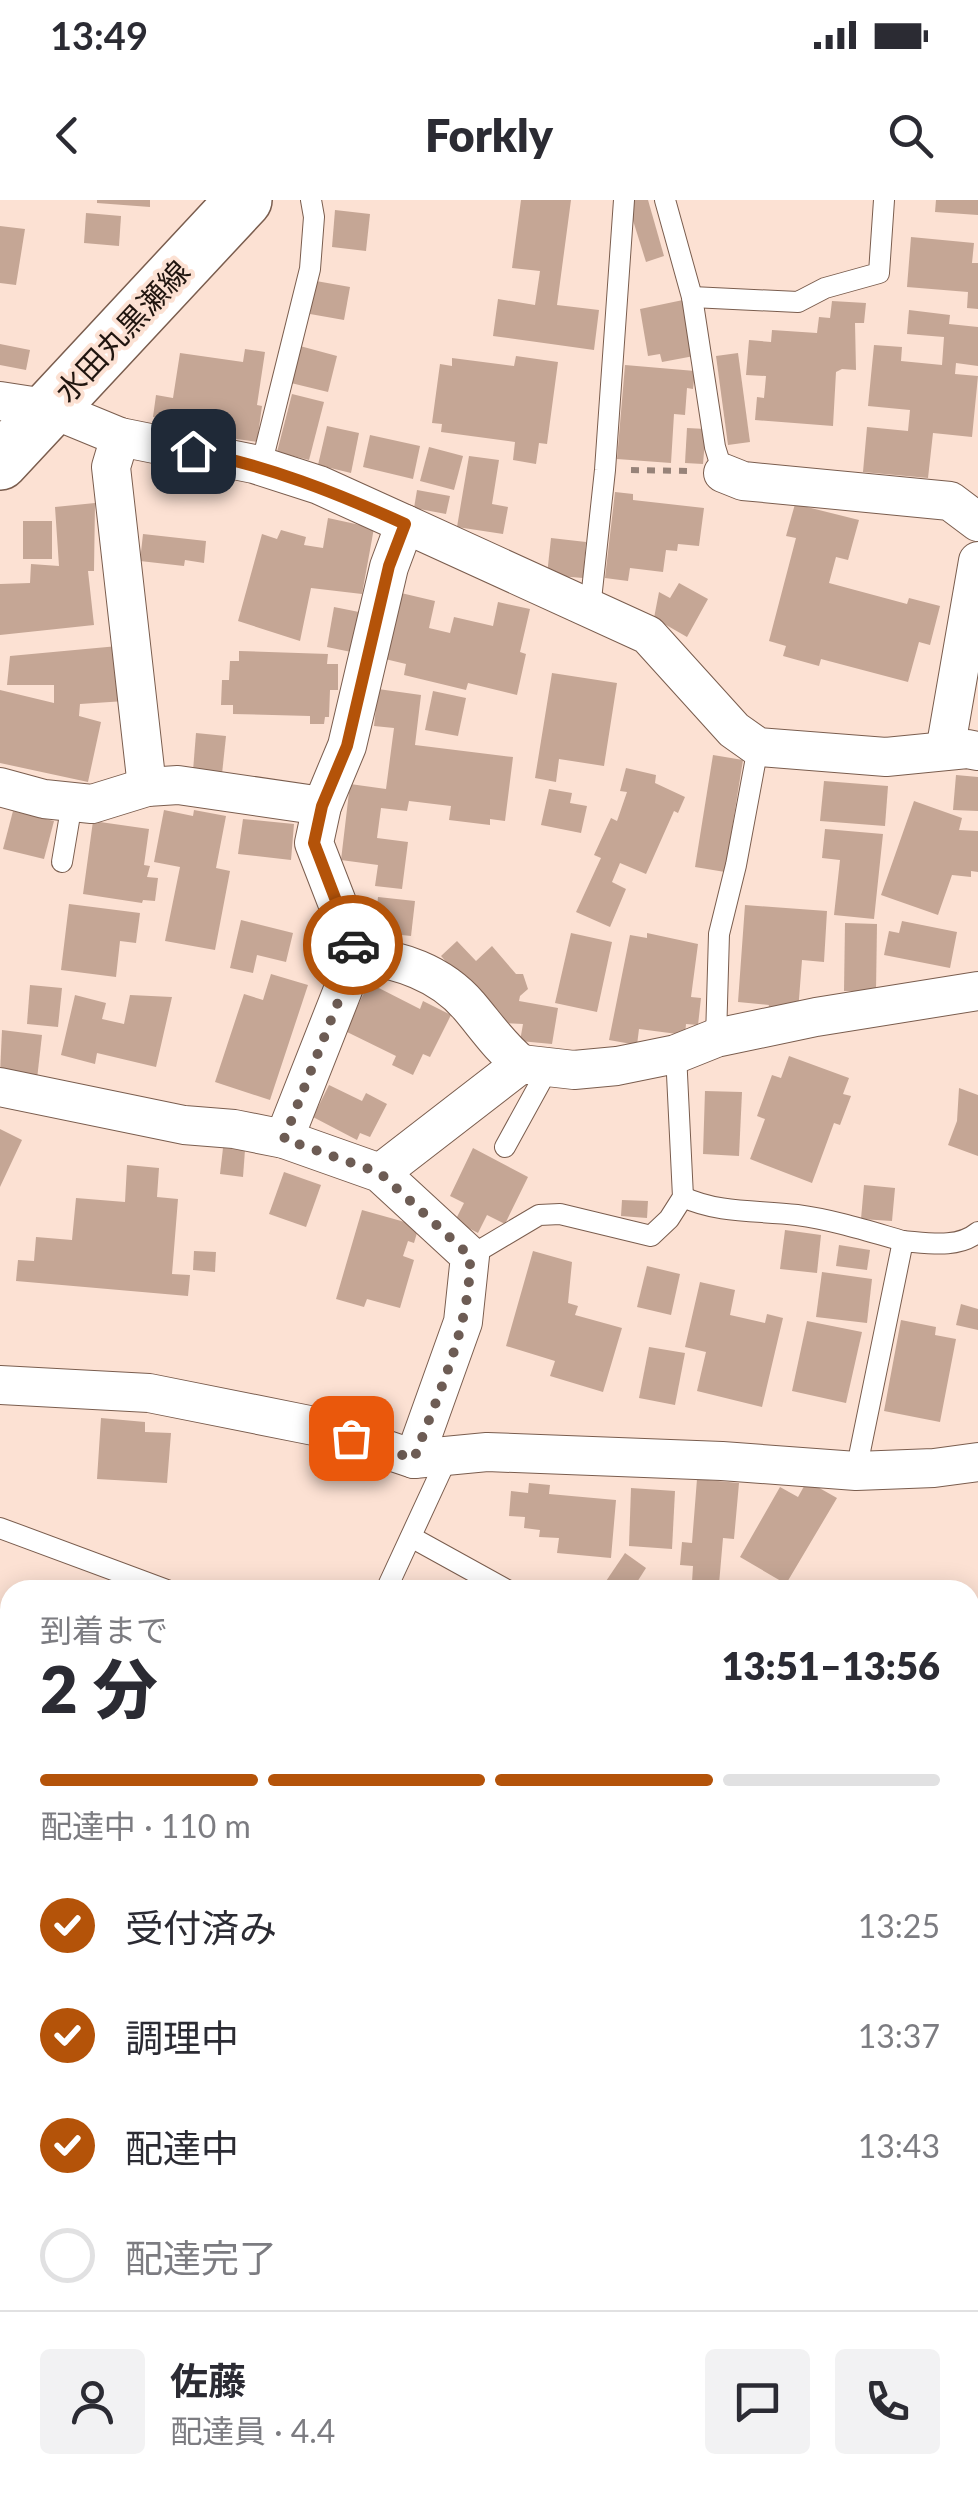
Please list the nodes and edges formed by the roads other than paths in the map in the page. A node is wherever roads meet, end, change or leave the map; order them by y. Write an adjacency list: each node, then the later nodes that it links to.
1 (244, 200): 7 (main road, 水田丸黒瀬線)
2 (311, 200): 10 (lane)
3 (624, 200): 15 (lane)
4 (665, 200): 6 (lane)
5 (884, 200): 6 (lane)
6 (692, 297): 11 (lane)
7 (26, 405): 8 (street); 9 (main road, 水田丸黒瀬線)
8 (120, 437): 10 (street); 19 (street)
9 (0, 462)
10 (261, 466): 13 (street)
11 (723, 473): 12 (street)
12 (978, 522)
13 (405, 524): 15 (street); 21 (street)
14 (978, 561): 17 (street)
15 (590, 608): 16 (street)
16 (758, 746): 17 (street); 25 (lane)
17 (961, 751)
18 (0, 787): 20 (street)
19 (147, 787): 20 (street); 21 (street)
20 (72, 804): 22 (lane)
21 (322, 806): 23 (street)
22 (62, 862)
23 (357, 954): 27 (street); 29 (street)
24 (978, 991): 25 (street)
25 (716, 1038): 26 (street)
26 (676, 1054): 27 (street); 32 (lane)
27 (535, 1066): 30 (lane); 31 (street)
28 (0, 1087): 29 (street)
29 (284, 1139): 31 (street)
30 (506, 1147)
31 (380, 1173): 35 (street)
32 (684, 1197): 34 (lane); 35 (lane)
33 (978, 1232): 34 (lane)
34 (903, 1241): 39 (lane)
35 (470, 1256): 37 (street)
36 (0, 1385): 37 (street)
37 (431, 1457): 39 (street); 41 (lane)
38 (978, 1462): 39 (street)
39 (856, 1470)
40 (0, 1528): 42 (lane)
41 (410, 1537): 43 (lane); 44 (lane)
42 (139, 1580)
43 (391, 1580)
44 (488, 1580)

